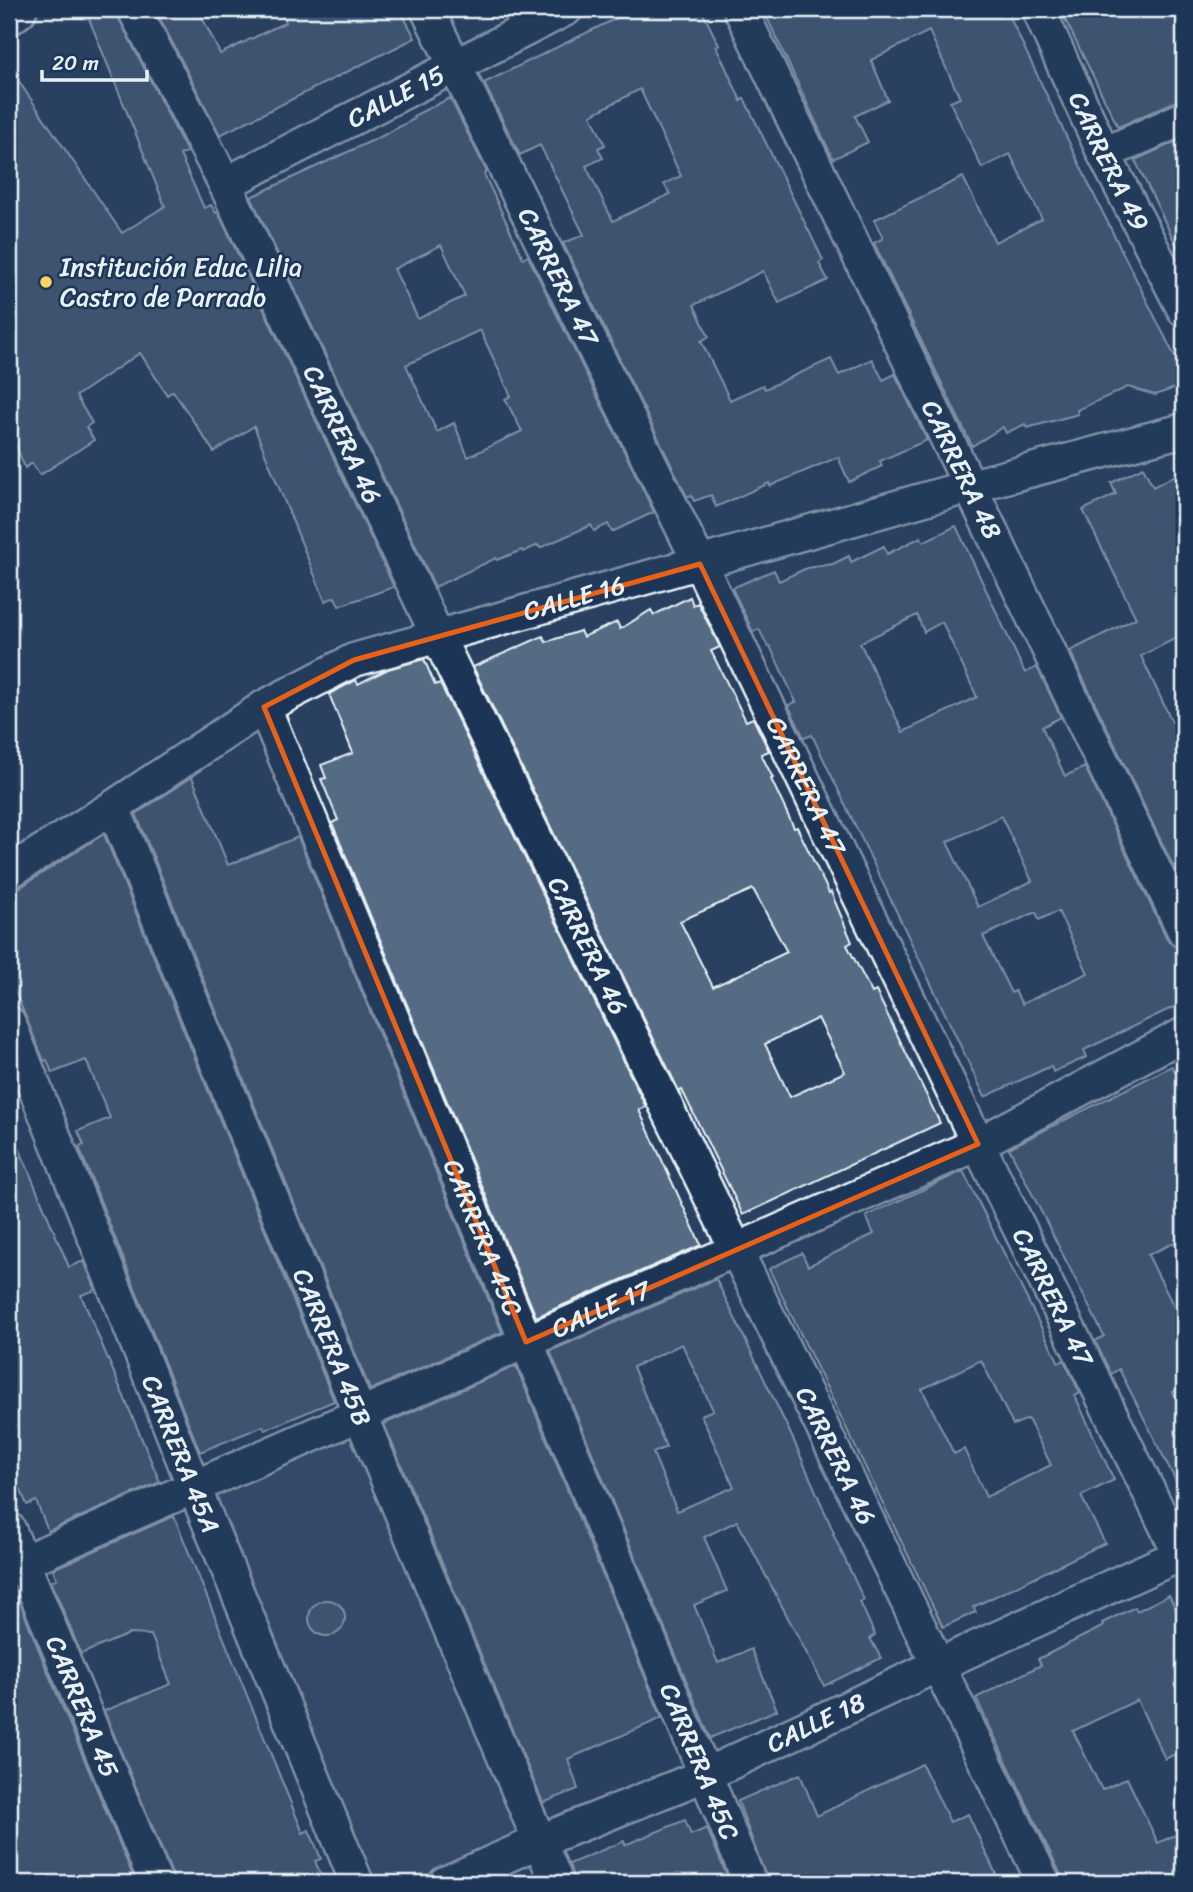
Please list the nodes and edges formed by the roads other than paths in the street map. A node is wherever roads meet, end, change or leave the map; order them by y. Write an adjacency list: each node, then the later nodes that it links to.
1 (17, 9): 7 (street)
2 (134, 9): 11 (street, CARRERA 46)
3 (427, 9): 8 (street, CARRERA 47)
4 (566, 9): 8 (street, CALLE 15)
5 (740, 9): 14 (street, CARRERA 48)
6 (1038, 9): 10 (street, CARRERA 49)
7 (9, 15)
8 (455, 64): 11 (street, CALLE 15); 15 (street, CARRERA 47)
9 (1184, 118): 10 (street)
10 (1104, 154): 12 (street, CARRERA 49)
11 (225, 184): 16 (street, CARRERA 46)
12 (1184, 310)
13 (1184, 430): 14 (street, CALLE 16)
14 (971, 486): 15 (street, CALLE 16); 20 (street, CARRERA 48)
15 (701, 564): 16 (street, CALLE 16); 23 (street, CARRERA 47)
16 (437, 635): 17 (street, CALLE 16); 24 (street, CARRERA 46)
17 (264, 707): 18 (street, CALLE 16); 25 (street, CARRERA 45C)
18 (113, 807): 19 (street, CALLE 16); 26 (street, CARRERA 45B)
19 (9, 872)
20 (1184, 931)
21 (9, 1023): 27 (street, CARRERA 45A)
22 (1184, 1034): 23 (street, CALLE 17)
23 (978, 1144): 24 (street, CALLE 17); 29 (street, CARRERA 47)
24 (736, 1250): 25 (street, CALLE 17); 31 (street, CARRERA 46)
25 (526, 1342): 26 (street, CALLE 17); 32 (street, CARRERA 45C)
26 (360, 1415): 27 (street, CALLE 17); 33 (street, CARRERA 45B)
27 (194, 1487): 30 (street, CALLE 17); 35 (street, CARRERA 45A)
28 (9, 1530): 30 (street, CARRERA 45)
29 (1183, 1557): 31 (street, CALLE 18)
30 (15, 1564): 34 (street, CARRERA 45)
31 (938, 1665): 32 (street, CALLE 18); 39 (street, CARRERA 46)
32 (705, 1775): 33 (street, CALLE 18); 38 (street, CARRERA 45C)
33 (540, 1841): 36 (street, CALLE 18); 37 (street, CARRERA 45B)
34 (156, 1883)
35 (357, 1883)
36 (445, 1883)
37 (557, 1883)
38 (750, 1883)
39 (1044, 1883)

